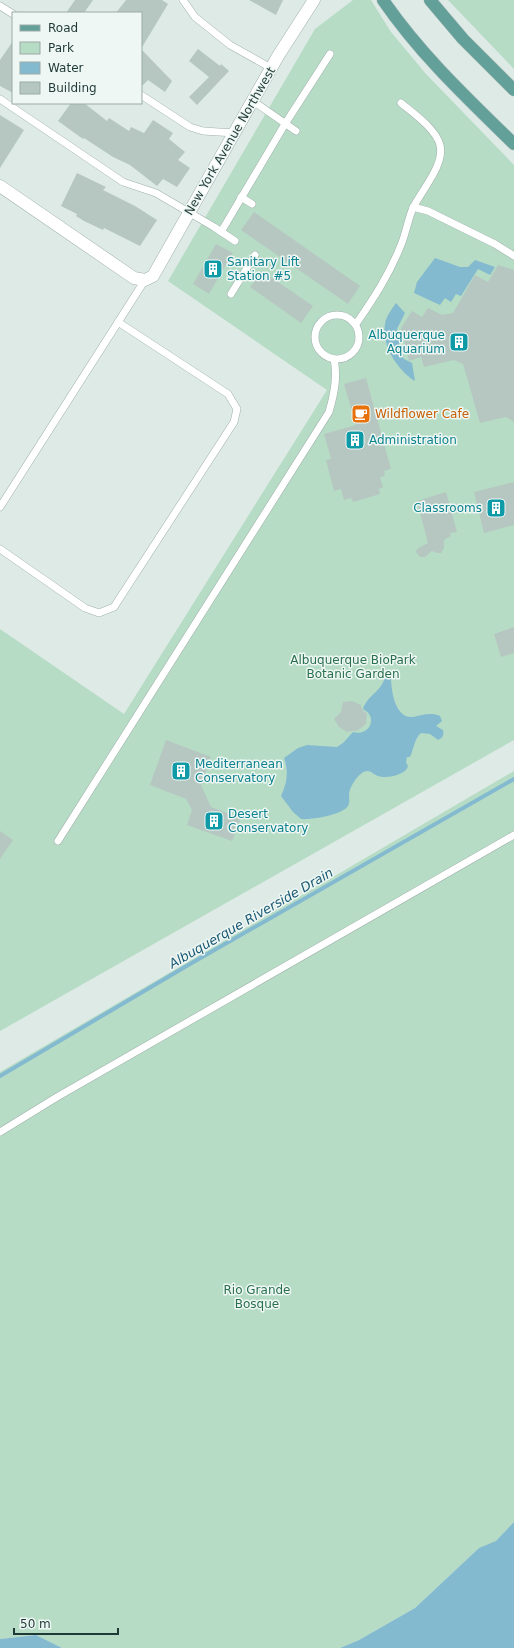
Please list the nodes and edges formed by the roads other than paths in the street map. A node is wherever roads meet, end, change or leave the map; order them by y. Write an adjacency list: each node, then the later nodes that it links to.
1 (183, 0): 8 (lane)
2 (314, 0): 8 (street, New York Avenue Northwest)
3 (383, 0): 17 (main road)
4 (430, 0): 9 (main road)
5 (0, 6): 6 (lane)
6 (12, 13)
7 (330, 54): 14 (lane)
8 (271, 68): 12 (street, New York Avenue Northwest)
9 (514, 90)
10 (142, 97): 16 (lane)
11 (0, 99): 22 (lane)
12 (253, 101): 14 (lane); 16 (street, New York Avenue Northwest)
13 (401, 103): 21 (lane)
14 (284, 124): 15 (lane); 19 (lane)
15 (296, 131)
16 (235, 133): 22 (street, New York Avenue Northwest)
17 (514, 144)
18 (2, 191): 27 (street)
19 (241, 196): 20 (lane); 23 (lane)
20 (252, 204)
21 (413, 207): 26 (lane); 30 (lane)
22 (189, 212): 23 (lane); 27 (street, New York Avenue Northwest)
23 (221, 232): 24 (lane)
24 (234, 241)
25 (255, 255): 28 (lane)
26 (514, 256)
27 (145, 280): 29 (lane)
28 (231, 294)
29 (118, 322): 32 (lane); 33 (lane)
30 (356, 324): 31 (lane); 31 (lane)
31 (334, 359): 35 (lane)
32 (0, 507)
33 (0, 549)
34 (514, 835): 36 (lane)
35 (58, 841)
36 (0, 1132)

